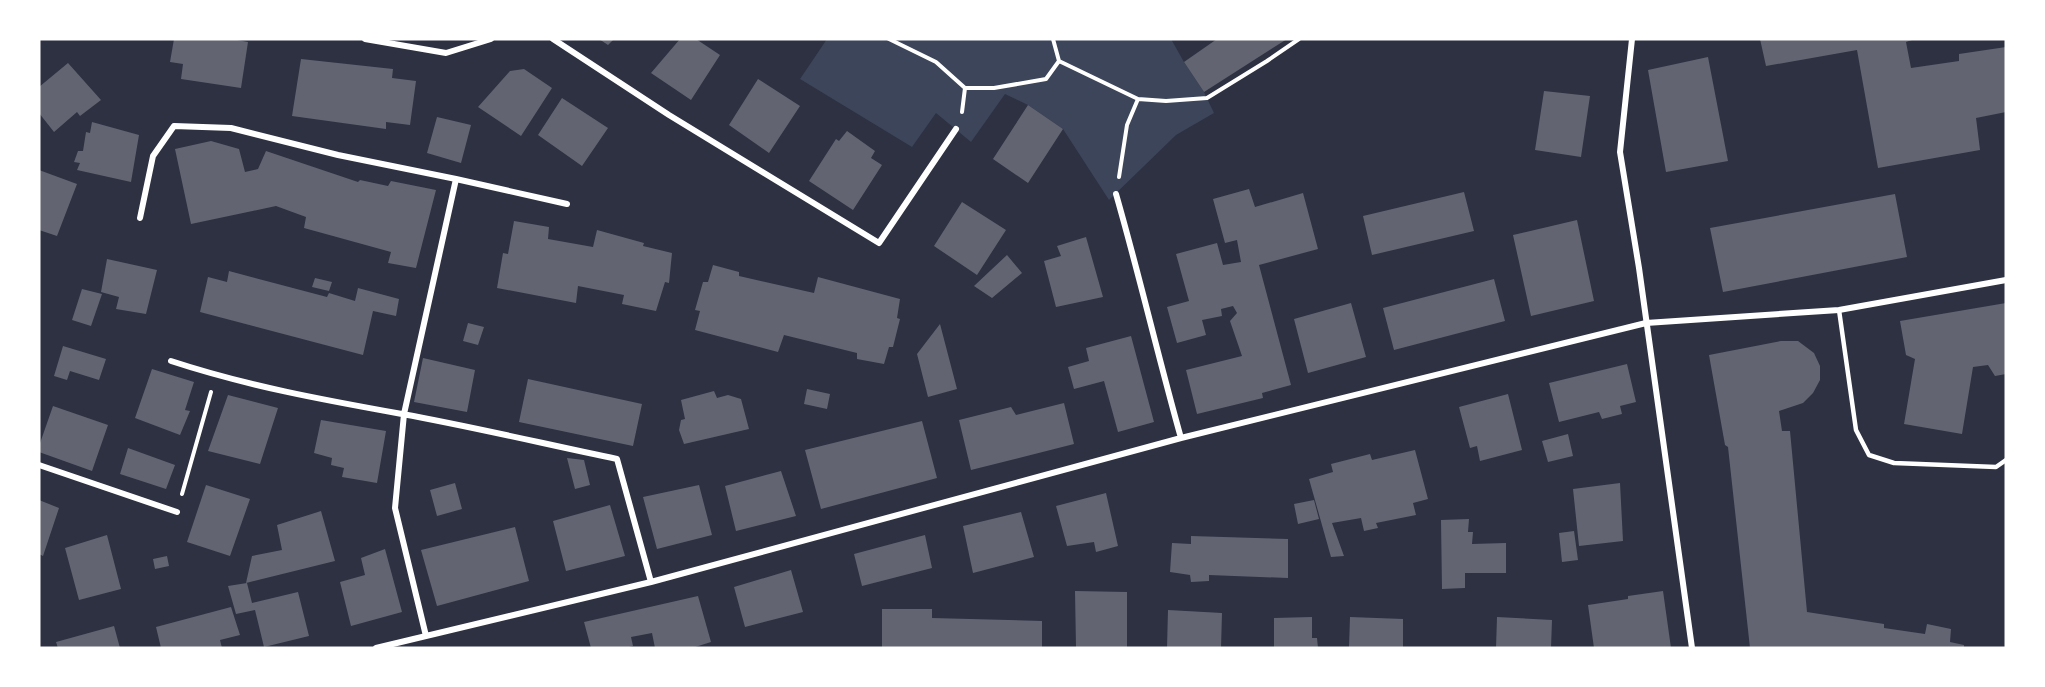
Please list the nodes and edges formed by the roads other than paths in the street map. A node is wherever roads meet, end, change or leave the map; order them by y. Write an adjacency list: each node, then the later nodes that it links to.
1 (365, 39): 2 (street)
2 (491, 39)
3 (553, 39): 5 (street)
4 (1632, 39): 12 (street)
5 (956, 129)
6 (456, 179): 8 (street); 9 (street); 14 (street)
7 (1116, 194): 15 (street)
8 (567, 204)
9 (140, 218)
10 (2006, 280): 11 (street)
11 (1839, 310): 12 (street); 16 (lane)
12 (1646, 323): 15 (street); 23 (street)
13 (171, 361): 14 (street)
14 (404, 414): 19 (street); 20 (street)
15 (1181, 438): 19 (street)
16 (2006, 460)
17 (39, 465): 18 (street)
18 (177, 512)
19 (651, 582): 20 (street)
20 (426, 636): 21 (street)
21 (396, 646): 22 (street)
22 (376, 648)
23 (1692, 648)

